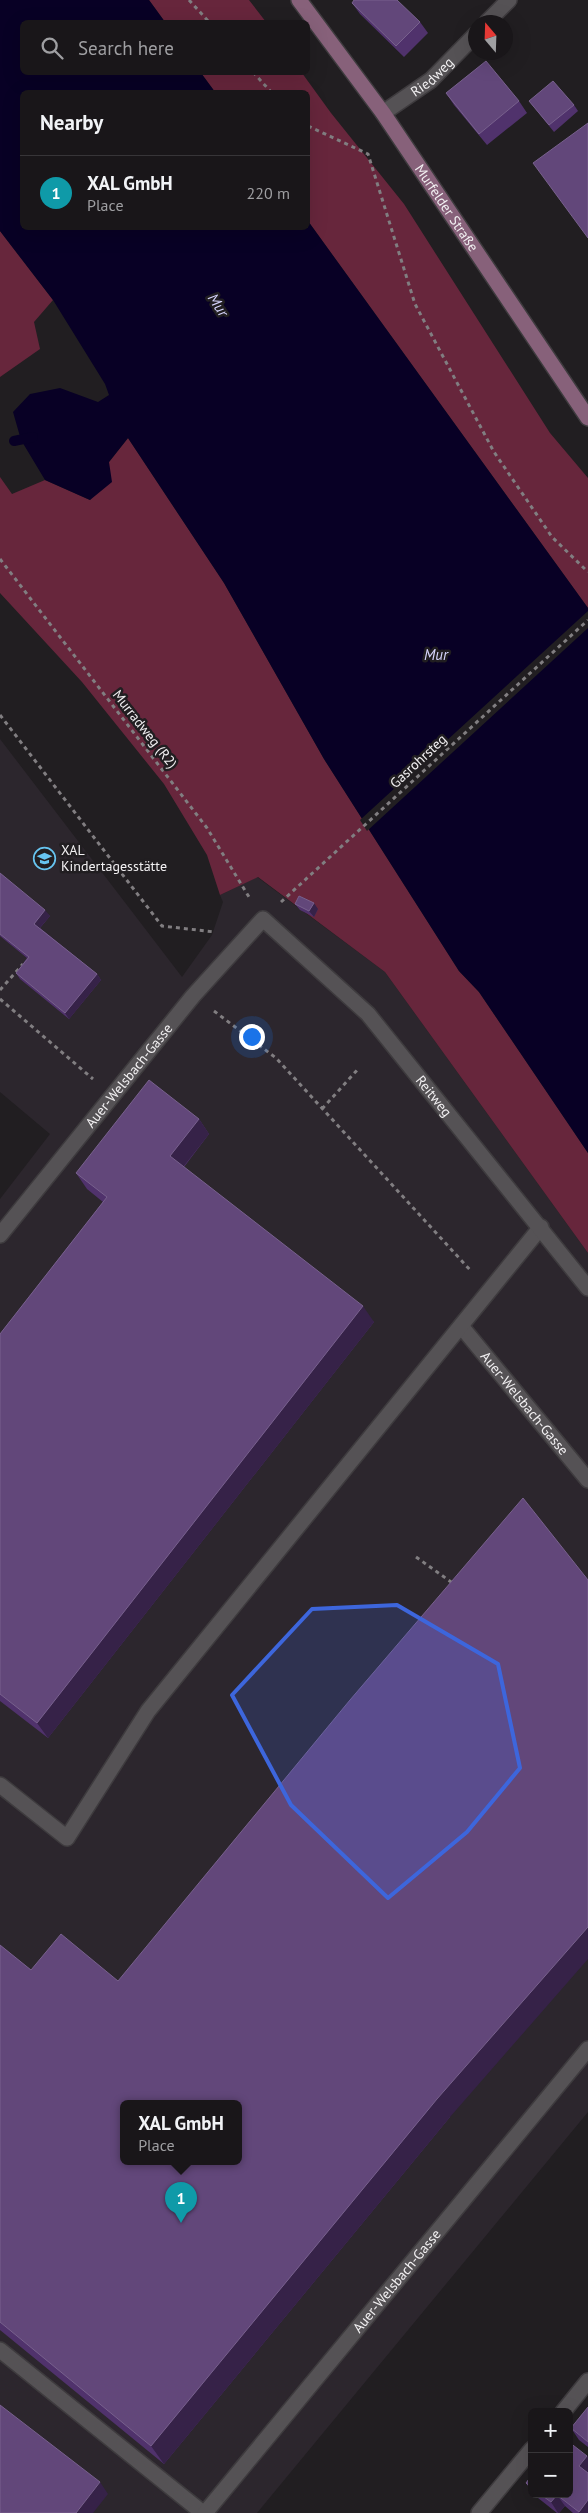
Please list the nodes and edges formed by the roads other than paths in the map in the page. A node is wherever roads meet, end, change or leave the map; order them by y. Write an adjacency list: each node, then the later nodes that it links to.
1 (299, 0): 5 (street, Murfelder Straße)
2 (509, 0): 3 (street)
3 (494, 15)
4 (468, 42): 5 (street, Riedweg)
5 (383, 113): 6 (street, Murfelder Straße)
6 (588, 418)
7 (263, 919): 8 (street, Reitweg); 9 (street, Auer-Welsbach-Gasse)
8 (541, 1227): 10 (street, Reitweg); 11 (street)
9 (0, 1235)
10 (588, 1288)
11 (462, 1326): 12 (street, Auer-Welsbach-Gasse); 13 (street)
12 (588, 1480)
13 (0, 1784)
14 (588, 2049): 19 (street, Auer-Welsbach-Gasse)
15 (0, 2350): 19 (street, Auer-Welsbach-Gasse)
16 (588, 2381): 17 (street)
17 (566, 2408)
18 (529, 2453): 20 (street)
19 (204, 2513)
20 (479, 2513)

